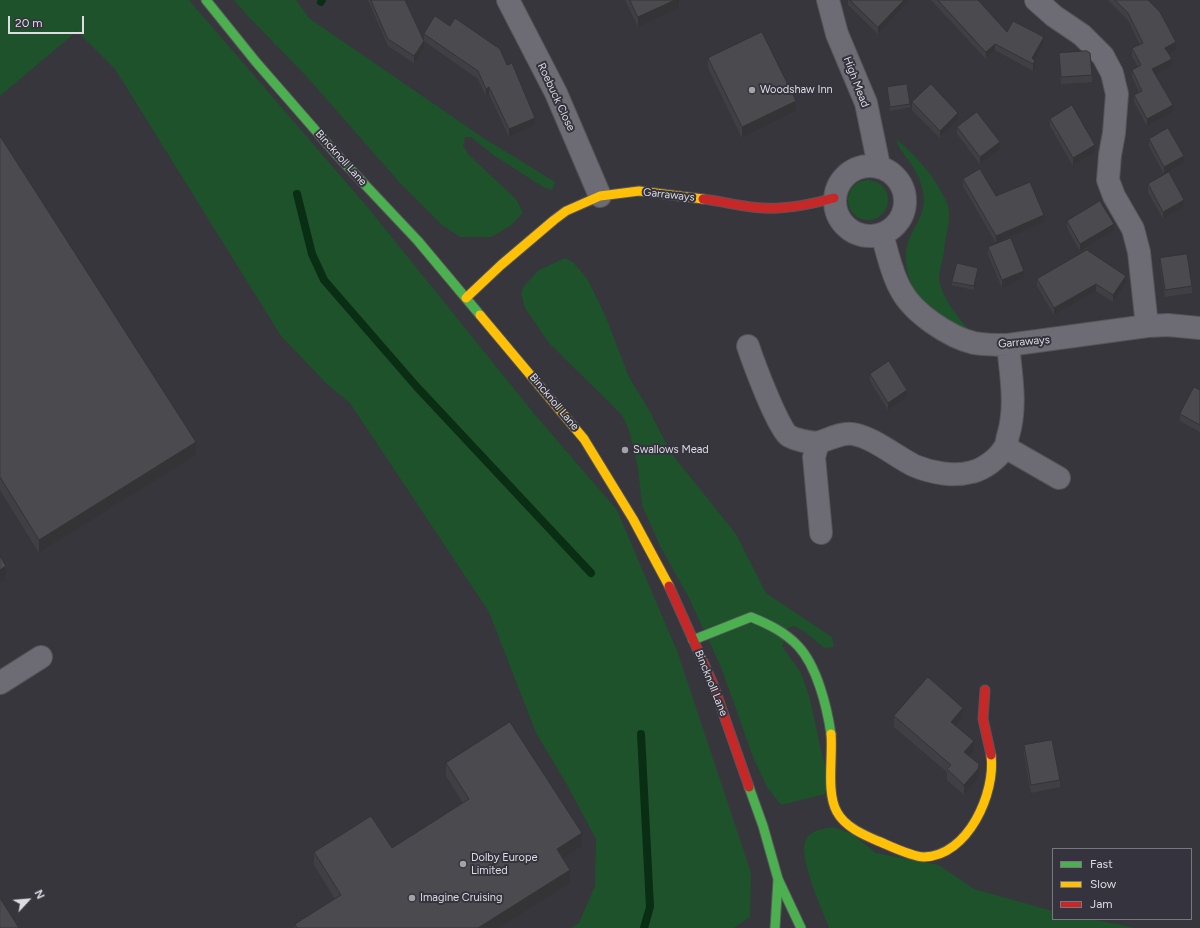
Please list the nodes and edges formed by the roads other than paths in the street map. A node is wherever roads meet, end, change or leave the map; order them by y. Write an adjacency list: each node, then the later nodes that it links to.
1 (206, 0): 9 (street, Bincknoll Lane)
2 (508, 0): 6 (street, Roebuck Close)
3 (828, 0): 5 (street, High Mead)
4 (1036, 0): 10 (street)
5 (879, 166): 7 (street); 8 (street)
6 (600, 196): 7 (street, Garraways); 9 (street, Garraways)
7 (834, 198): 8 (street)
8 (882, 235): 13 (street, Garraways)
9 (466, 298): 18 (street, Bincknoll Lane)
10 (1147, 326): 11 (street, Garraways); 13 (street, Garraways)
11 (1200, 328)
12 (748, 346): 14 (street)
13 (1008, 346): 15 (street)
14 (818, 443): 15 (street); 17 (street)
15 (1005, 447): 16 (street)
16 (1059, 478)
17 (821, 533)
18 (693, 640): 21 (street); 22 (street, Bincknoll Lane)
19 (41, 657): 20 (street)
20 (0, 683)
21 (984, 690)
22 (778, 879): 23 (street, Bincknoll Lane); 24 (street, Bincknoll Lane)
23 (775, 928)
24 (801, 928)

